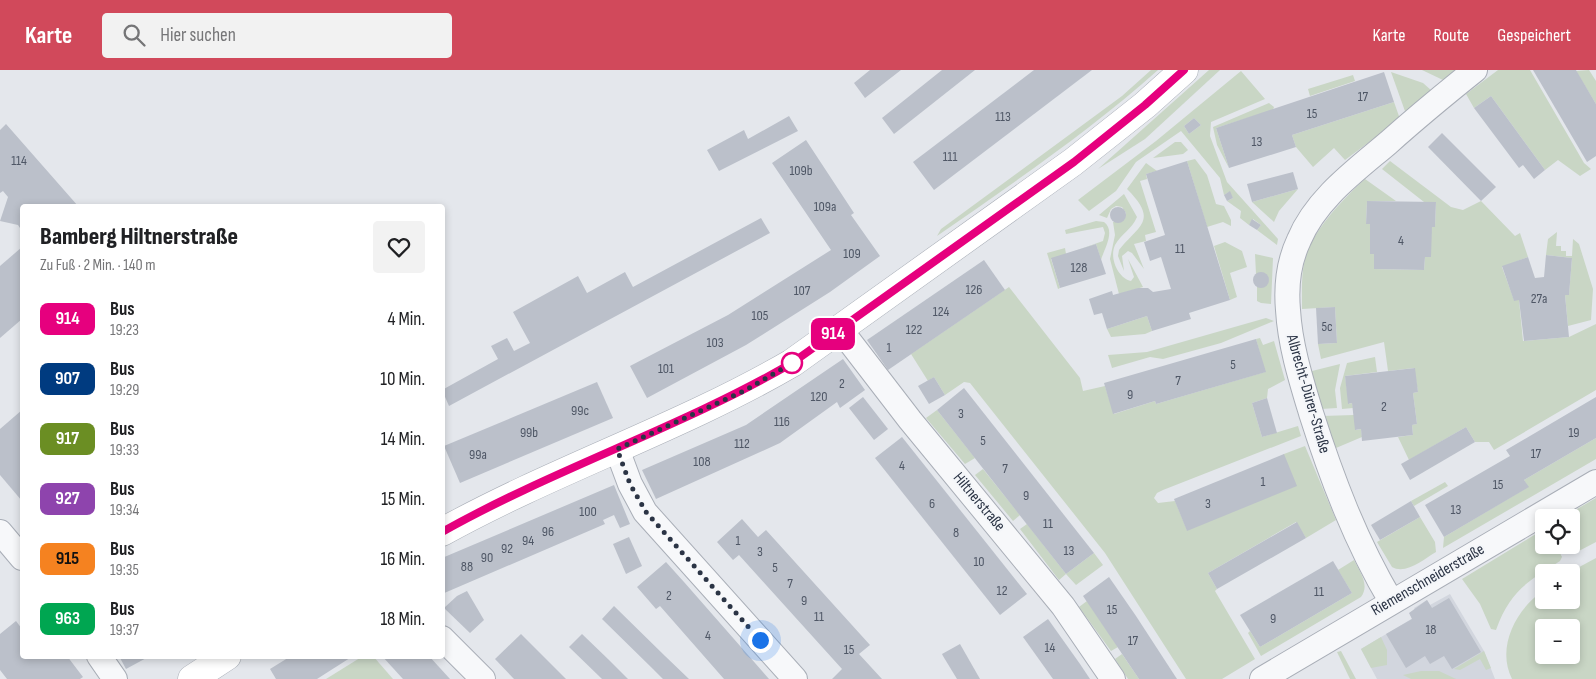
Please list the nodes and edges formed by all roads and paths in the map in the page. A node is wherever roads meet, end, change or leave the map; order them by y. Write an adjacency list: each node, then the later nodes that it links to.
1 (1184, 70): 3 (main road)
2 (1475, 70): 9 (street, Albrecht-Dürer-Straße)
3 (840, 329): 4 (main road); 17 (street, Hiltnerstraße)
4 (617, 449): 6 (main road); 16 (street)
5 (1596, 482): 9 (street, Riemenschneiderstraße)
6 (445, 530)
7 (0, 532): 8 (street)
8 (20, 556)
9 (1391, 601): 18 (street, Riemenschneiderstraße)
10 (445, 641): 15 (street)
11 (101, 659): 13 (street)
12 (222, 659): 14 (main road)
13 (115, 679)
14 (192, 679)
15 (483, 679)
16 (795, 679)
17 (1113, 679)
18 (1262, 679)

